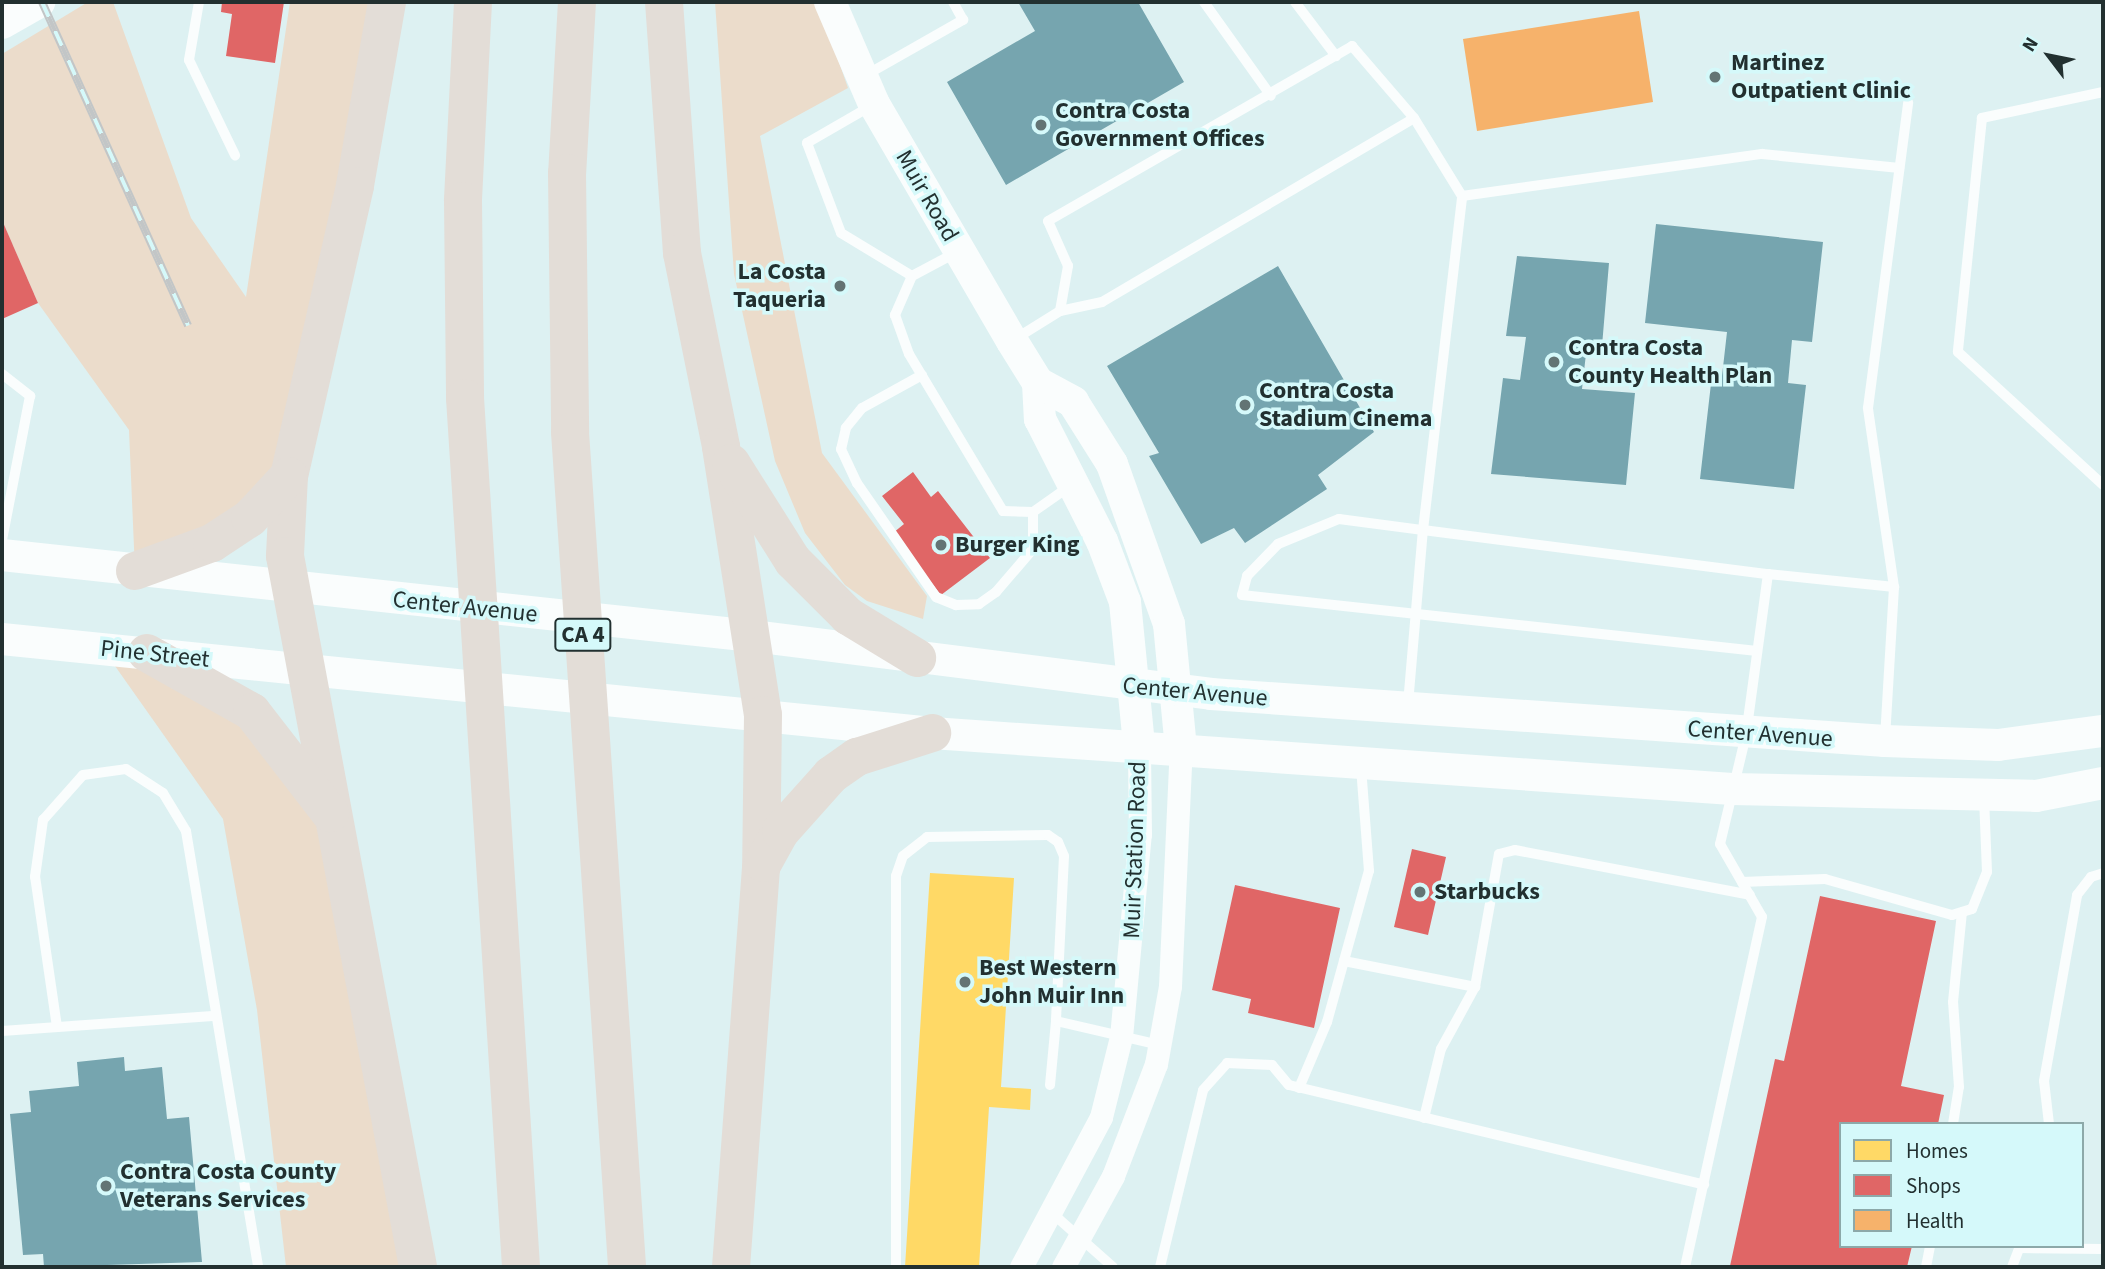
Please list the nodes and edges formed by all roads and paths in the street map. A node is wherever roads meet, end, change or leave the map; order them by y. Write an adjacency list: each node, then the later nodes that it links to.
1 (39, 2): 11 (street)
2 (199, 2): 18 (lane)
3 (387, 2): 29 (highway)
4 (473, 2): 89 (highway)
5 (577, 2): 90 (highway, CA 4)
6 (664, 2): 28 (highway)
7 (830, 2): 13 (street, Muir Road)
8 (953, 2): 13 (lane)
9 (1204, 2): 15 (lane)
10 (1295, 2): 12 (lane)
11 (2, 23)
12 (1336, 55): 15 (lane); 17 (lane)
13 (867, 91): 21 (street, Muir Road); 22 (lane)
14 (2103, 92): 31 (lane)
15 (1271, 96): 23 (lane)
16 (1908, 103): 19 (lane)
17 (1414, 118): 20 (lane); 23 (lane)
18 (235, 155)
19 (1899, 168): 20 (lane); 38 (lane)
20 (1462, 196): 33 (lane)
21 (958, 251): 22 (lane); 24 (street, Muir Road)
22 (912, 276): 26 (lane)
23 (1060, 311): 24 (lane)
24 (1012, 341): 27 (street, Muir Road)
25 (2, 374): 34 (lane)
26 (922, 375): 32 (lane); 32 (lane)
27 (1038, 383): 30 (street, Muir Road); 48 (street, Muir Road)
28 (721, 447): 41 (highway); 45 (highway)
29 (289, 476): 36 (highway); 39 (highway)
30 (1075, 483): 32 (lane); 47 (street, Muir Road)
31 (2103, 485)
32 (1033, 512)
33 (1423, 530): 37 (lane); 40 (lane); 40 (lane)
34 (2, 540)
35 (2, 555): 36 (street)
36 (135, 571): 39 (street)
37 (1768, 574): 38 (lane); 43 (lane)
38 (1894, 587): 54 (lane)
39 (290, 590): 41 (street, Center Avenue); 46 (highway)
40 (1416, 610): 43 (lane); 49 (lane)
41 (752, 636): 45 (street, Center Avenue); 50 (highway)
42 (2, 639): 44 (street, Pine Street)
43 (1757, 651): 53 (lane)
44 (147, 653): 46 (street, Pine Street); 61 (highway)
45 (917, 658): 47 (street, Center Avenue)
46 (308, 670): 50 (street); 61 (highway)
47 (1136, 687): 48 (street, Center Avenue); 55 (street, Muir Road)
48 (1179, 691): 49 (street, Center Avenue); 56 (street, Muir Road)
49 (1407, 710): 53 (street, Center Avenue)
50 (763, 715): 52 (street); 62 (highway)
51 (2103, 731): 54 (street, Center Avenue)
52 (932, 733): 55 (street); 62 (highway)
53 (1746, 735): 54 (street, Center Avenue); 59 (lane)
54 (1885, 741)
55 (1139, 746): 56 (street); 73 (street, Muir Station Road)
56 (1181, 748): 57 (street); 74 (street, Muir Station Road)
57 (1361, 761): 59 (street); 67 (lane)
58 (2103, 783): 60 (street)
59 (1732, 789): 60 (street); 64 (lane)
60 (1984, 795): 66 (lane)
61 (339, 826): 88 (highway)
62 (761, 868): 91 (highway)
63 (2103, 873): 79 (lane)
64 (1742, 882): 65 (lane); 66 (lane)
65 (1750, 895): 68 (lane); 80 (lane)
66 (1962, 912): 78 (lane)
67 (1344, 961): 68 (lane); 76 (lane)
68 (1475, 986): 77 (lane)
69 (212, 1016): 71 (lane); 71 (lane); 87 (lane)
70 (1056, 1021): 73 (lane); 75 (lane); 92 (lane)
71 (57, 1027): 72 (lane)
72 (2, 1031)
73 (1121, 1037): 74 (lane); 81 (street, Muir Station Road)
74 (1160, 1045): 82 (street, Muir Station Road)
75 (1050, 1085)
76 (1299, 1088): 77 (lane); 96 (lane)
77 (1424, 1118): 80 (lane)
78 (1953, 1122)
79 (2049, 1122)
80 (1704, 1185): 97 (lane)
81 (1052, 1213): 82 (lane); 93 (street, Muir Station Road)
82 (1081, 1239): 94 (street, Muir Station Road); 95 (lane)
83 (1930, 1248): 98 (lane)
84 (2020, 1248): 99 (lane)
85 (2062, 1248): 86 (lane)
86 (2103, 1249)
87 (258, 1267)
88 (418, 1267)
89 (521, 1267)
90 (627, 1267)
91 (731, 1267)
92 (896, 1267)
93 (1021, 1267)
94 (1063, 1267)
95 (1113, 1267)
96 (1160, 1267)
97 (1685, 1267)
98 (1926, 1267)
99 (2012, 1267)

